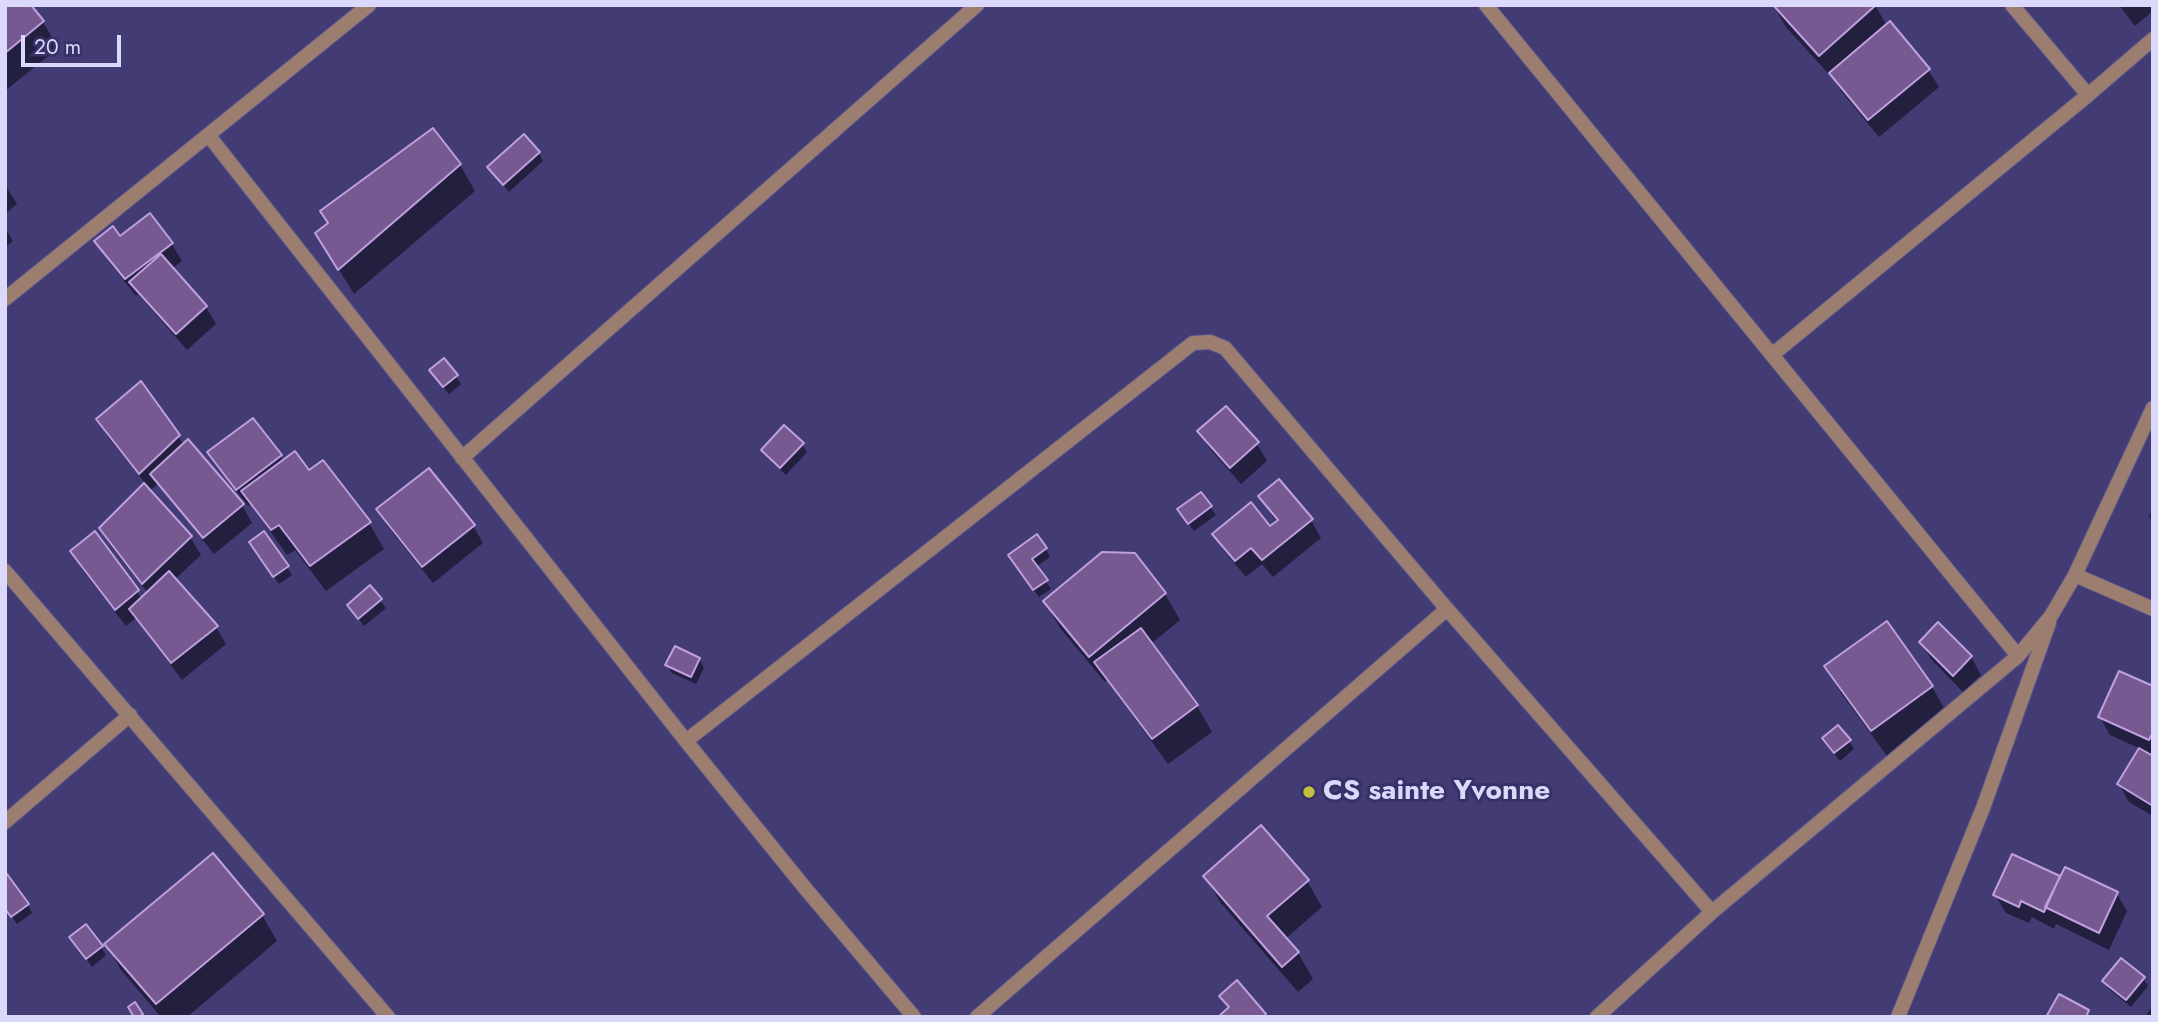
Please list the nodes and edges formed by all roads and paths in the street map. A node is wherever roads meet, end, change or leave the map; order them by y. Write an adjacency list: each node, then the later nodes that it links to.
1 (369, 5): 7 (street)
2 (976, 5): 11 (street)
3 (1486, 5): 9 (street)
4 (2012, 5): 6 (street)
5 (2153, 39): 6 (street)
6 (2088, 95): 9 (street)
7 (209, 136): 8 (street); 11 (street)
8 (5, 299)
9 (1772, 355): 17 (street)
10 (2153, 408): 13 (street)
11 (462, 458): 19 (street)
12 (5, 570): 18 (street)
13 (2075, 575): 15 (street); 16 (street)
14 (1447, 609): 19 (street); 21 (street); 24 (street)
15 (2153, 609)
16 (2051, 616): 17 (street); 26 (street)
17 (2018, 656): 21 (street)
18 (130, 715): 20 (street); 22 (street)
19 (686, 741): 23 (street)
20 (5, 822)
21 (1712, 912): 25 (street)
22 (388, 1017)
23 (914, 1017)
24 (976, 1017)
25 (1597, 1017)
26 (1898, 1017)

